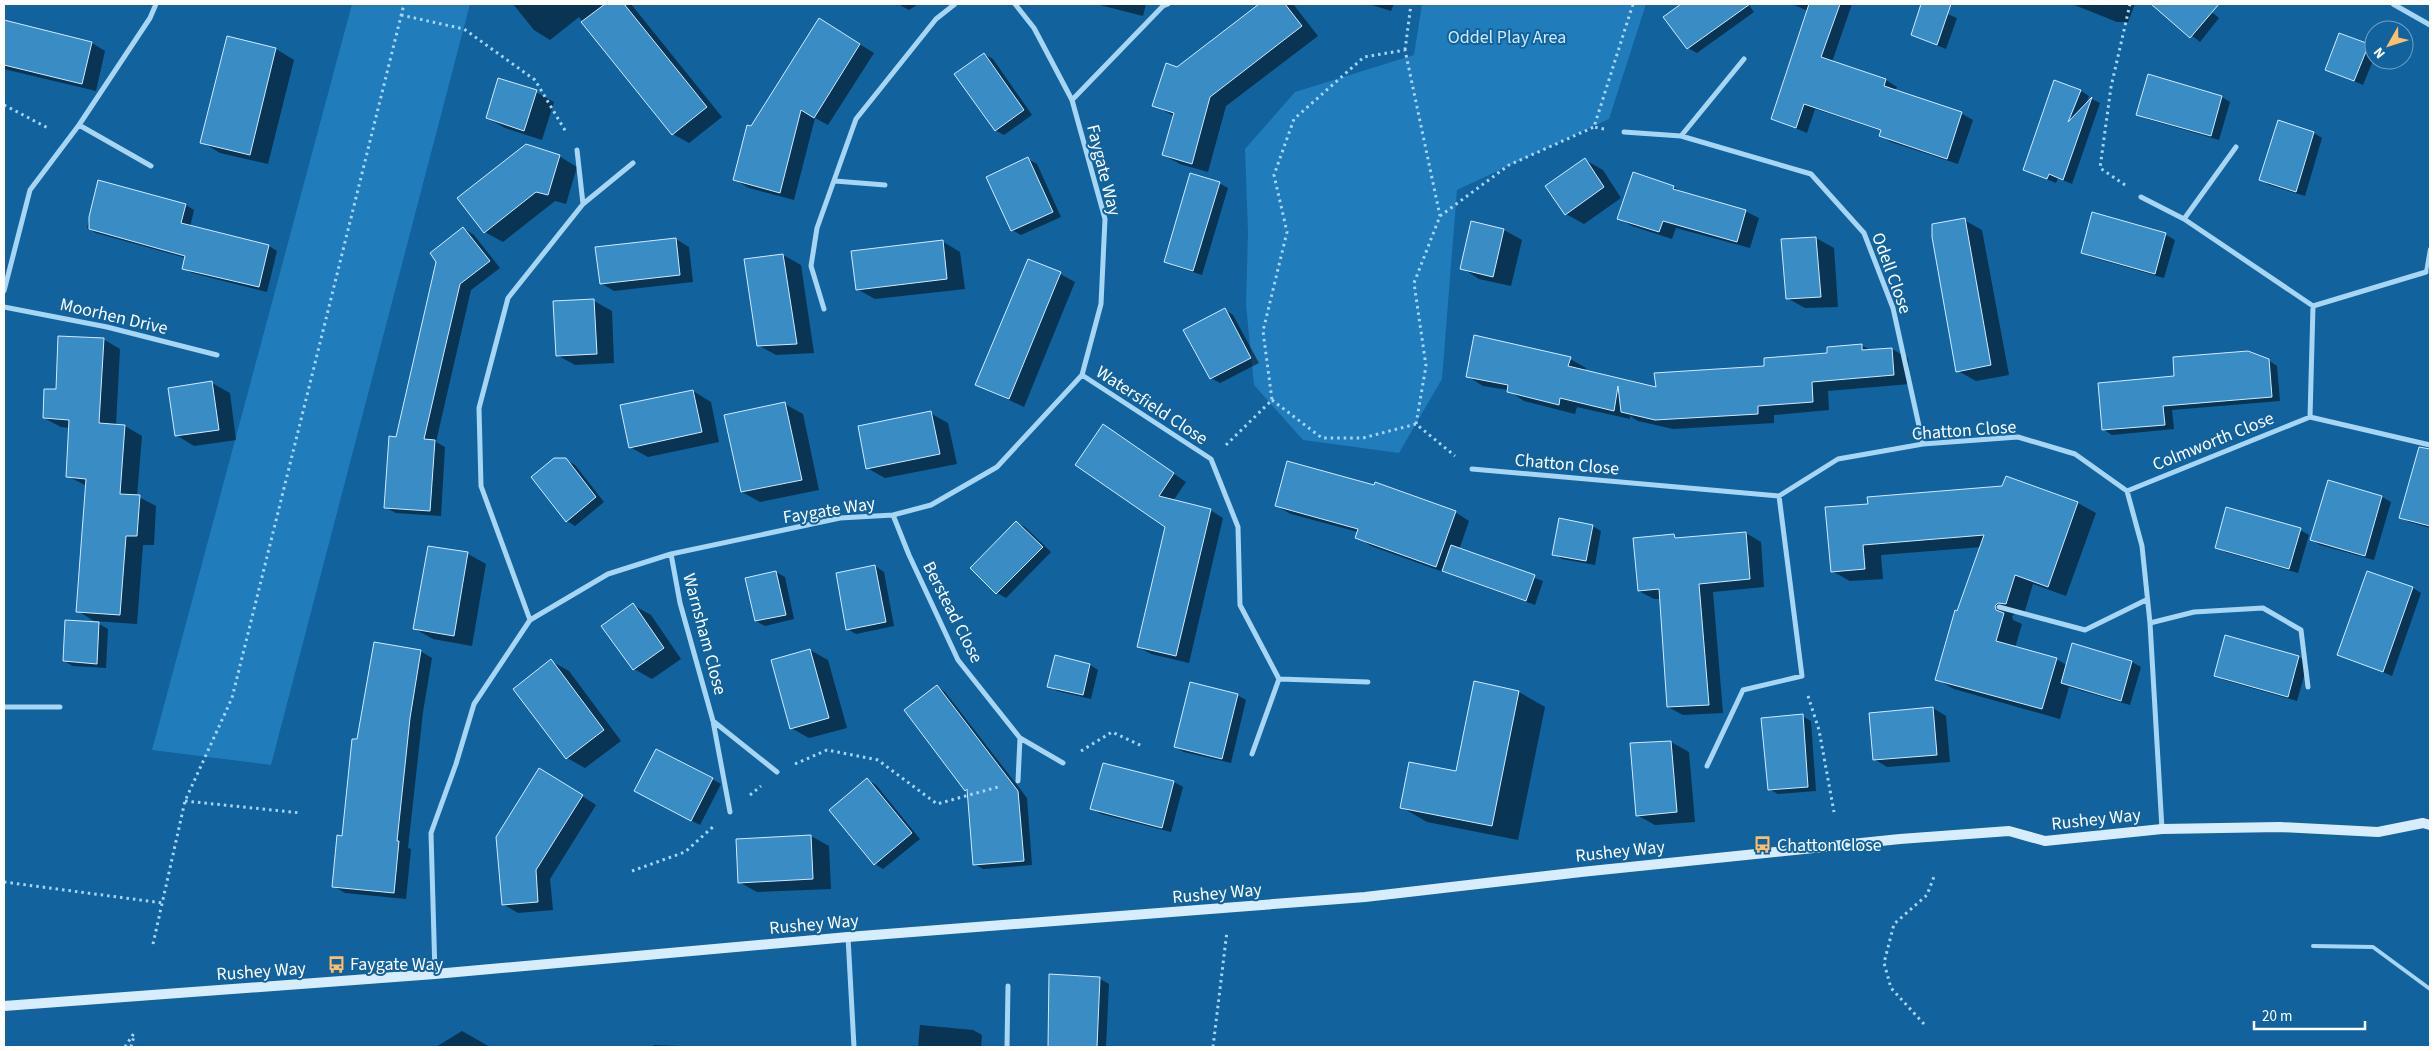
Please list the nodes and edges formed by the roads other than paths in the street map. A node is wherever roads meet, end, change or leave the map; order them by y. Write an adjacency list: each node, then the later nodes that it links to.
1 (156, 4): 9 (street)
2 (955, 4): 16 (street)
3 (1015, 4): 8 (street, Faygate Way)
4 (2393, 4): 6 (street)
5 (1165, 5): 8 (street)
6 (2430, 25)
7 (1744, 59): 11 (street)
8 (1072, 100): 28 (street, Faygate Way)
9 (79, 125): 15 (street); 23 (street)
10 (1624, 132): 11 (street, Odell Close)
11 (1681, 136): 30 (street, Odell Close)
12 (2236, 147): 20 (street)
13 (577, 150): 19 (street)
14 (633, 163): 19 (street)
15 (151, 166)
16 (835, 181): 17 (street); 26 (street)
17 (885, 185)
18 (2142, 197): 20 (street)
19 (584, 204): 39 (street)
20 (2184, 219): 25 (street)
21 (2430, 249): 22 (lane)
22 (2426, 272): 25 (street)
23 (4, 291)
24 (4, 306): 27 (street, Moorhen Drive)
25 (2313, 306): 29 (street)
26 (824, 309)
27 (217, 355)
28 (1082, 376): 35 (street, Faygate Way); 41 (street, Watersfield Close)
29 (2310, 417): 31 (street); 33 (street, Colmworth Close)
30 (1922, 444): 33 (street, Chatton Close); 34 (street, Chatton Close)
31 (2430, 445)
32 (1472, 469): 34 (street, Chatton Close)
33 (2127, 491): 37 (street)
34 (1779, 496): 50 (street)
35 (893, 515): 36 (street, Faygate Way); 47 (street, Berstead Close)
36 (671, 554): 39 (street, Faygate Way); 46 (street, Warnsham Close)
37 (2146, 600): 38 (street); 40 (street)
38 (1999, 607)
39 (530, 620): 58 (street, Faygate Way)
40 (2150, 623): 43 (street); 55 (street)
41 (1278, 679): 42 (street); 48 (street)
42 (1368, 682)
43 (2308, 687)
44 (4, 707): 45 (street)
45 (60, 707)
46 (713, 721): 51 (street, Warnsham Close); 53 (street, Warnsham Close)
47 (1020, 738): 49 (street, Berstead Close); 52 (street)
48 (1252, 754)
49 (1063, 763)
50 (1707, 766)
51 (777, 772)
52 (1018, 781)
53 (730, 812)
54 (2430, 825): 55 (street, Rushey Way)
55 (2162, 829): 56 (street, Rushey Way)
56 (848, 937): 58 (street, Rushey Way); 62 (street)
57 (2314, 946): 60 (lane)
58 (435, 974): 61 (street, Rushey Way)
59 (1008, 986): 63 (street)
60 (2430, 989)
61 (4, 1006)
62 (854, 1047)
63 (1007, 1047)

